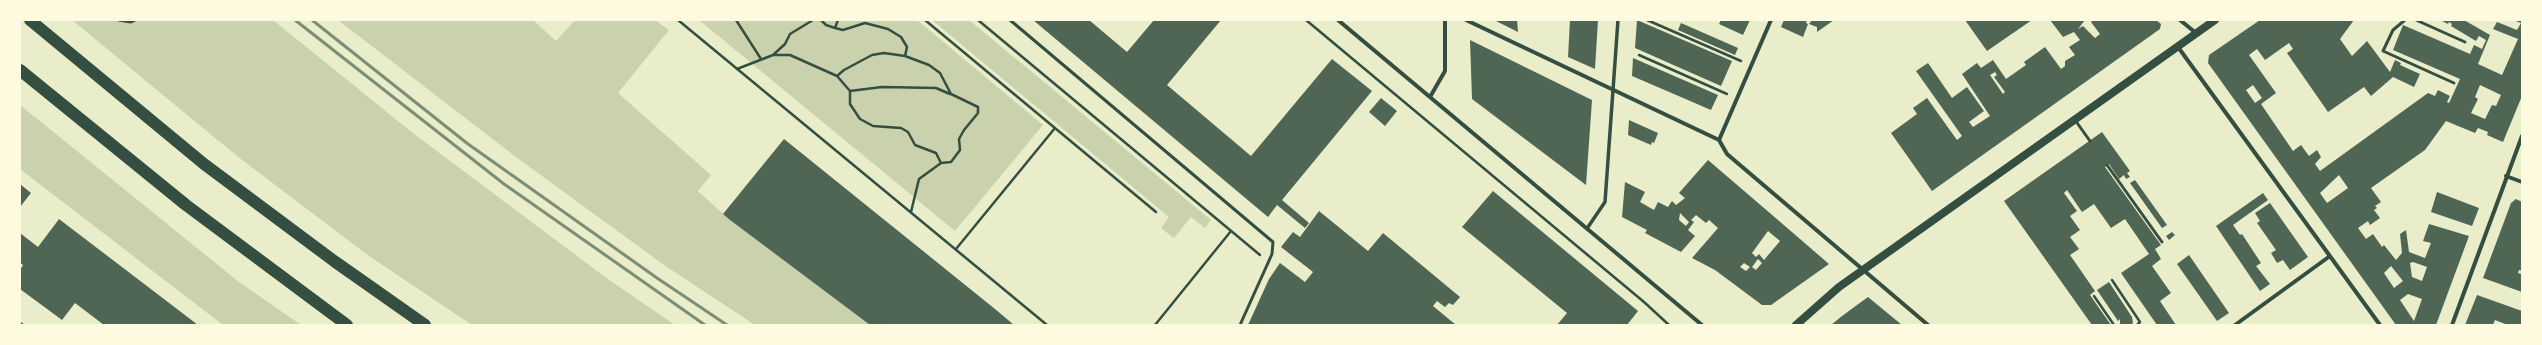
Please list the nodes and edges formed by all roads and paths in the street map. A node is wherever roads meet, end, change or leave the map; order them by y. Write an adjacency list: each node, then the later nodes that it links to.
1 (30, 20): 64 (highway)
2 (118, 20): 3 (lane)
3 (135, 20)
4 (678, 20): 32 (path)
5 (736, 20): 30 (path)
6 (813, 20): 27 (path)
7 (821, 20): 23 (path)
8 (838, 20): 23 (path)
9 (925, 20): 42 (path)
10 (978, 20): 53 (path)
11 (1010, 20): 67 (lane)
12 (1306, 20): 68 (path)
13 (1338, 20): 39 (street)
14 (1445, 20): 39 (street)
15 (1466, 20): 36 (street)
16 (1618, 20): 36 (street)
17 (1647, 20): 31 (path)
18 (1771, 20): 31 (street)
19 (2180, 20): 24 (street)
20 (2215, 20): 24 (main road)
21 (2405, 20): 35 (lane)
22 (2419, 21): 25 (lane)
23 (835, 28): 29 (path)
24 (2197, 33): 26 (main road)
25 (2465, 42)
26 (2178, 46): 41 (main road); 56 (street)
27 (773, 55): 30 (path); 34 (path)
28 (1639, 55): 40 (path)
29 (905, 56): 34 (path); 38 (path)
30 (762, 59): 32 (path)
31 (1751, 65): 40 (street)
32 (737, 69): 50 (path)
33 (20, 70): 63 (highway)
34 (837, 76): 37 (path)
35 (2454, 83)
36 (1613, 89): 44 (street); 52 (street)
37 (850, 91): 38 (path); 46 (path)
38 (951, 94): 46 (path)
39 (1430, 97): 52 (street)
40 (1736, 98): 44 (street)
41 (2075, 120): 45 (lane); 58 (main road)
42 (1056, 128): 51 (path); 55 (path)
43 (2522, 136): 48 (street)
44 (1719, 140): 58 (street)
45 (2090, 141)
46 (941, 163): 50 (path)
47 (2107, 165): 54 (lane)
48 (2506, 176): 49 (street); 76 (street)
49 (2522, 182)
50 (911, 212): 55 (path)
51 (1156, 212)
52 (1588, 227): 69 (street)
53 (1231, 231): 57 (path); 66 (path)
54 (2162, 242)
55 (956, 249): 65 (path)
56 (2330, 256): 74 (street); 75 (street)
57 (1258, 262)
58 (1862, 270): 70 (main road); 71 (street)
59 (2112, 280): 73 (path)
60 (2094, 296): 72 (path)
61 (20, 323): 62 (path)
62 (23, 325)
63 (347, 325)
64 (425, 325)
65 (1047, 325)
66 (1155, 325)
67 (1240, 325)
68 (1668, 325)
69 (1702, 325)
70 (1796, 325)
71 (1928, 325)
72 (2114, 325)
73 (2137, 325)
74 (2235, 325)
75 (2380, 325)
76 (2452, 325)

